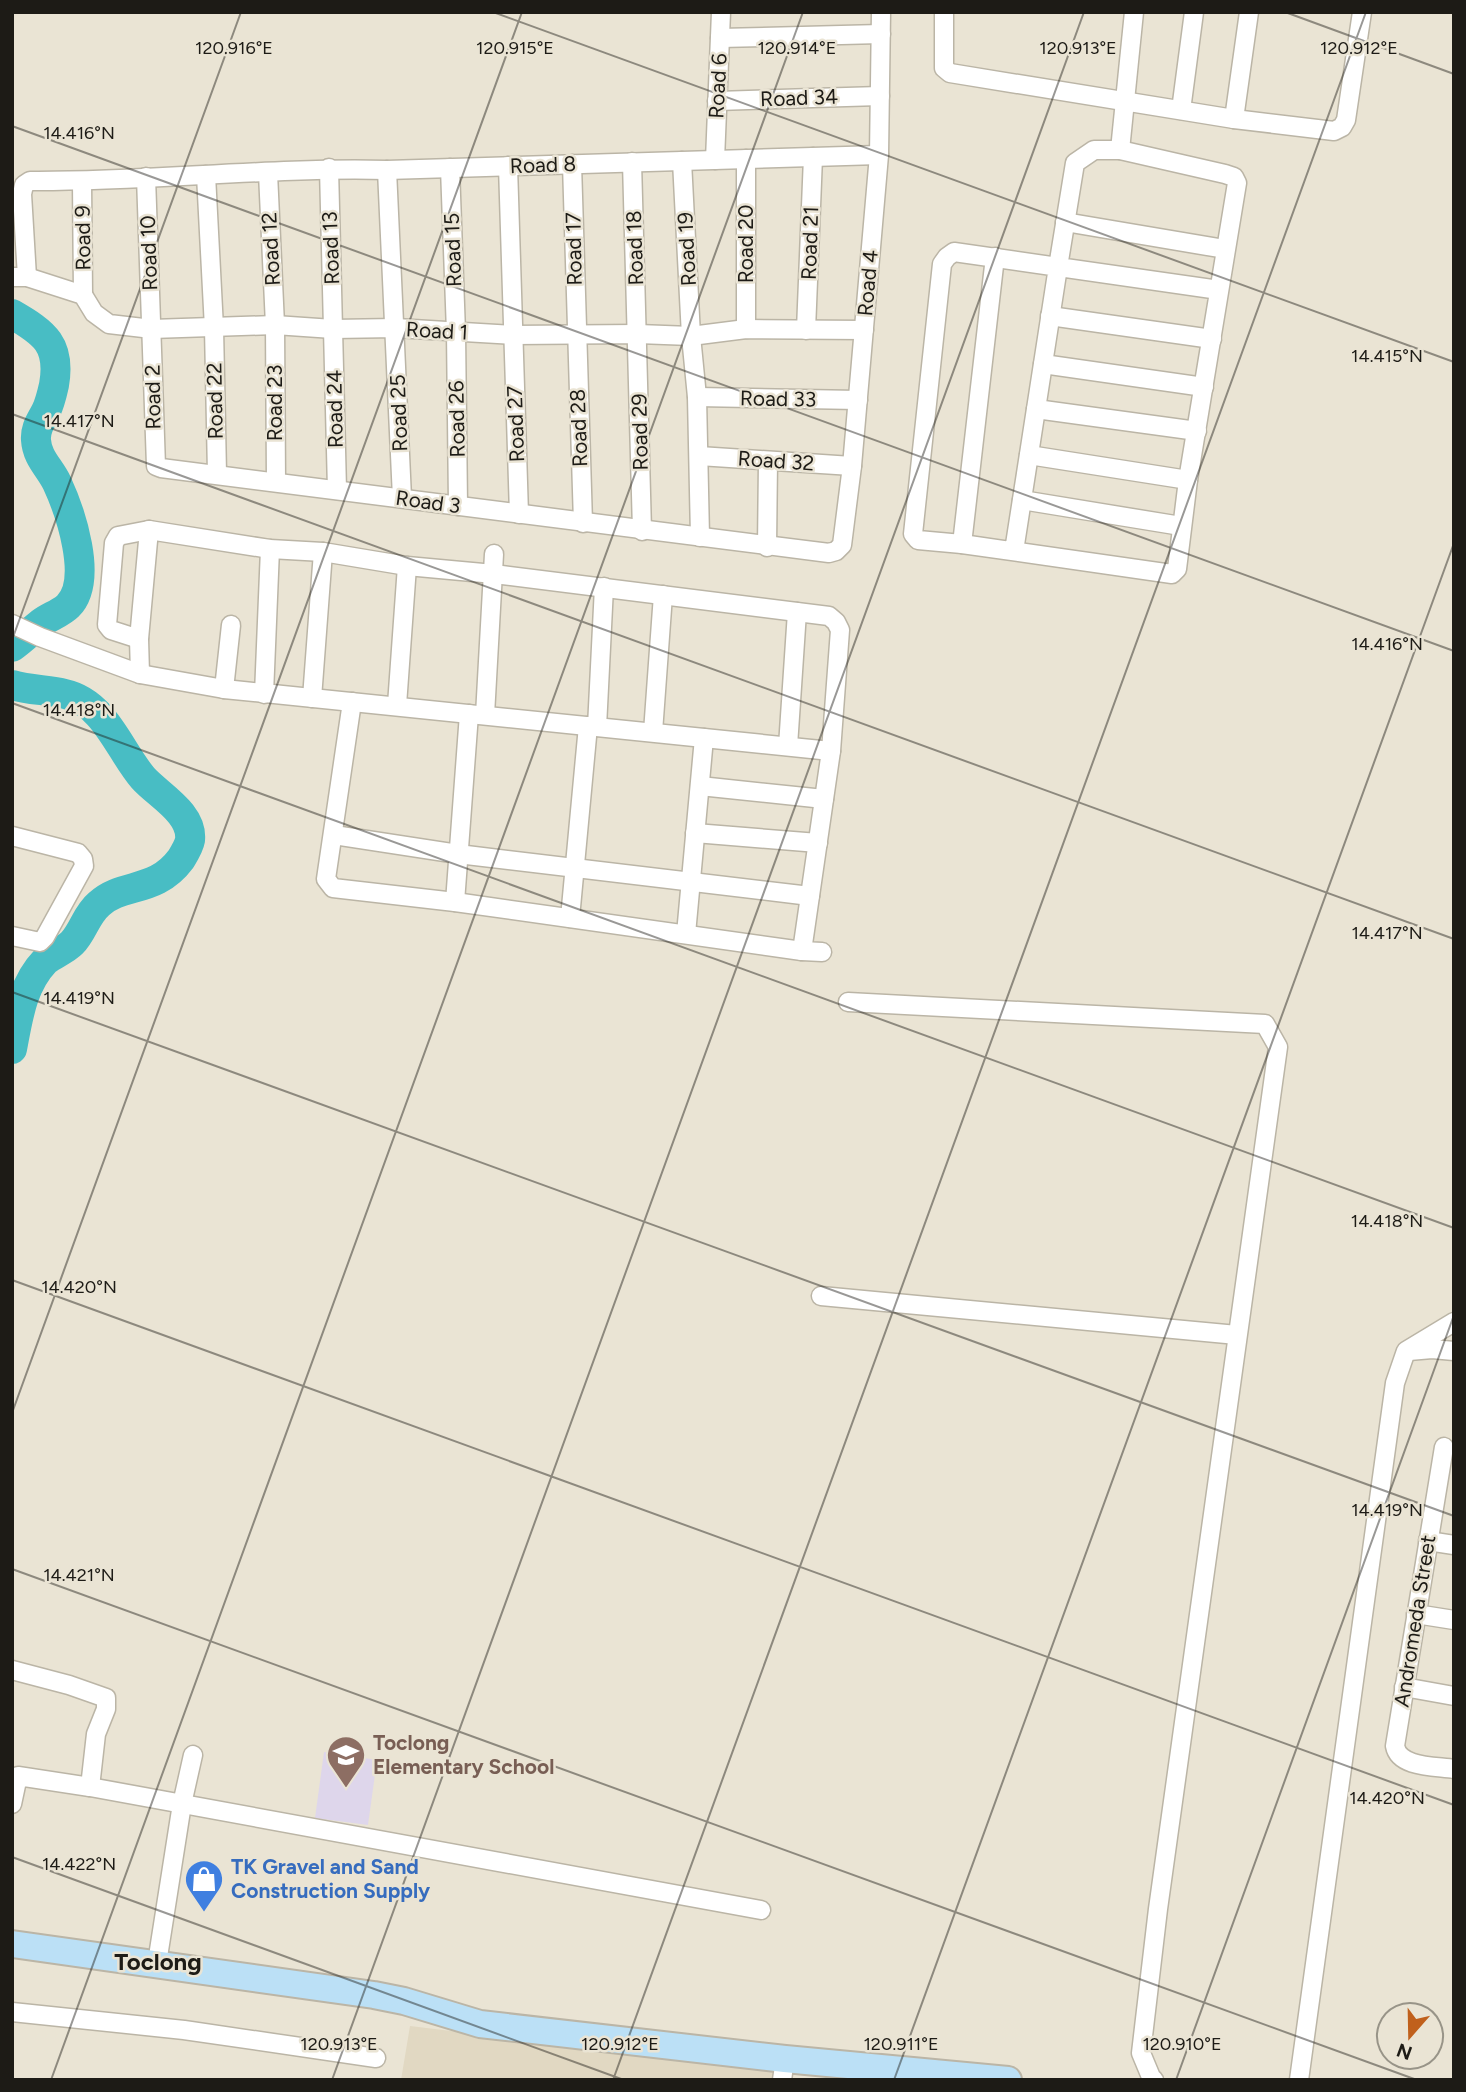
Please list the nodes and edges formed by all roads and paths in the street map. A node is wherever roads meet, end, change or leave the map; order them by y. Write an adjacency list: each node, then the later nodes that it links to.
1 (721, 12): 9 (street, Road 6)
2 (881, 12): 8 (street, Road 4)
3 (944, 12): 12 (street)
4 (1134, 12): 12 (street)
5 (1194, 12): 13 (street)
6 (1249, 12): 14 (street)
7 (1361, 12): 14 (street)
8 (881, 34): 9 (street); 10 (street, Road 4)
9 (720, 38): 11 (street, Road 6)
10 (880, 96): 11 (street, Road 34); 16 (street, Road 4)
11 (717, 101): 19 (street, Road 6)
12 (1126, 101): 13 (street); 15 (street)
13 (1181, 110): 14 (street)
14 (1234, 119)
15 (1120, 150): 31 (street); 32 (street)
16 (879, 155): 17 (street, Road 8); 46 (street, Road 4)
17 (813, 157): 18 (street, Road 8); 45 (street, Road 21)
18 (746, 159): 19 (street, Road 8); 44 (street, Road 20)
19 (715, 160): 20 (street, Road 8)
20 (682, 161): 21 (street, Road 8); 51 (street, Road 19)
21 (632, 162): 22 (street, Road 8); 49 (street, Road 18)
22 (572, 164): 23 (street, Road 8); 48 (street, Road 17)
23 (508, 166): 25 (street, Road 8); 50 (street, Road 27)
24 (329, 168): 26 (street, Road 8); 27 (street, Road 8); 41 (street, Road 13)
25 (450, 168): 26 (street, Road 8); 47 (street, Road 15)
26 (387, 170): 42 (street, Road 25)
27 (268, 173): 28 (street, Road 8); 39 (street, Road 12)
28 (206, 175): 29 (street, Road 8); 40 (street)
29 (146, 177): 30 (street, Road 8); 43 (street, Road 10)
30 (82, 182): 35 (street, Road 8); 37 (street, Road 9)
31 (1065, 222): 32 (street); 34 (street)
32 (1225, 249): 36 (street)
33 (996, 257): 34 (street); 77 (street); 77 (street)
34 (1058, 267): 36 (street); 38 (street)
35 (20, 277): 37 (street)
36 (1219, 290): 52 (street)
37 (83, 295): 43 (street, Road 1)
38 (1050, 316): 52 (street); 53 (street)
39 (275, 325): 40 (street, Road 1); 41 (street, Road 1); 66 (street, Road 23)
40 (214, 328): 43 (street, Road 1); 64 (street, Road 22)
41 (333, 328): 42 (street, Road 1); 67 (street, Road 24)
42 (396, 328): 47 (street, Road 1); 68 (street, Road 25)
43 (152, 329): 62 (street, Road 2)
44 (746, 329): 45 (street, Road 1); 51 (street, Road 1)
45 (806, 330): 46 (street, Road 1)
46 (864, 331): 56 (street, Road 4)
47 (456, 332): 50 (street, Road 1); 70 (street, Road 26)
48 (576, 334): 49 (street, Road 1); 50 (street, Road 1); 72 (street, Road 28)
49 (638, 334): 51 (street, Road 1); 75 (street, Road 29)
50 (513, 335): 71 (street, Road 27)
51 (691, 336): 55 (street)
52 (1212, 339): 54 (street)
53 (1043, 364): 54 (street); 57 (street)
54 (1204, 387): 58 (street)
55 (697, 397): 56 (street, Road 33); 60 (street)
56 (858, 400): 63 (street, Road 4)
57 (1036, 409): 58 (street); 59 (street)
58 (1198, 431): 65 (street)
59 (1028, 455): 65 (street); 69 (street)
60 (699, 456): 61 (street, Road 32); 76 (street)
61 (768, 461): 63 (street, Road 32); 78 (street)
62 (156, 466): 64 (street, Road 3)
63 (852, 466): 80 (street, Road 4)
64 (217, 474): 66 (street, Road 3)
65 (1188, 480): 73 (street)
66 (276, 482): 67 (street, Road 3)
67 (337, 489): 68 (street, Road 3)
68 (402, 498): 70 (street, Road 3)
69 (1022, 500): 73 (street); 81 (street)
70 (458, 506): 71 (street, Road 3)
71 (519, 514): 72 (street, Road 3)
72 (583, 523): 75 (street, Road 3)
73 (1181, 526): 81 (street)
74 (149, 530): 79 (street); 91 (street); 91 (street)
75 (642, 531): 76 (street, Road 3)
76 (700, 537): 78 (street, Road 3)
77 (962, 544): 81 (street)
78 (767, 547): 80 (street, Road 3)
79 (270, 549): 82 (street); 94 (street)
80 (836, 551)
81 (1014, 551)
82 (323, 552): 84 (street); 95 (street)
83 (494, 554): 85 (street)
84 (407, 566): 85 (street); 97 (street)
85 (494, 573): 86 (street); 98 (street)
86 (604, 587): 87 (street); 99 (street)
87 (663, 595): 88 (street); 100 (street)
88 (797, 612): 102 (street); 103 (street)
89 (12, 624): 92 (street)
90 (231, 625): 93 (street)
91 (139, 639): 92 (street)
92 (140, 674): 93 (street)
93 (224, 689): 94 (street)
94 (264, 694): 95 (street)
95 (312, 698): 96 (street)
96 (352, 702): 97 (street); 107 (street)
97 (397, 705): 98 (street)
98 (477, 715): 99 (street); 110 (street)
99 (592, 726): 100 (street); 111 (street)
100 (653, 732): 101 (street)
101 (704, 738): 102 (street); 104 (street)
102 (788, 746): 103 (street)
103 (831, 751): 105 (street)
104 (700, 786): 105 (street); 106 (street)
105 (824, 799): 109 (street)
106 (695, 833): 109 (street); 112 (street)
107 (334, 835): 110 (street); 114 (street)
108 (12, 836): 117 (street)
109 (818, 843): 113 (street)
110 (458, 854): 111 (street); 114 (street)
111 (575, 869): 112 (street); 115 (street)
112 (691, 881): 113 (street); 116 (street)
113 (810, 896): 118 (street)
114 (455, 902): 115 (street)
115 (570, 918): 116 (street)
116 (686, 934): 118 (street)
117 (12, 936)
118 (802, 951): 119 (street)
119 (822, 952)
120 (848, 1002): 123 (street)
121 (821, 1296): 123 (street)
122 (1454, 1322): 124 (street)
123 (1237, 1335): 148 (street)
124 (1406, 1351): 125 (street); 149 (street)
125 (1454, 1351)
126 (1444, 1447): 127 (street, Andromeda Street)
127 (1447, 1472): 128 (street, Andromeda Street)
128 (1428, 1541): 129 (street); 130 (street, Andromeda Street)
129 (1454, 1545)
130 (1416, 1614): 131 (street); 133 (street, Andromeda Street)
131 (1454, 1620)
132 (12, 1671): 138 (street)
133 (1404, 1687): 134 (street); 136 (street, Andromeda Street)
134 (1454, 1696)
135 (193, 1755): 140 (street)
136 (1454, 1769)
137 (15, 1775): 138 (street); 139 (street)
138 (90, 1787): 140 (street)
139 (12, 1804)
140 (182, 1804): 141 (street); 143 (street)
141 (761, 1910)
142 (12, 1944): 143 (street)
143 (157, 1963): 146 (street)
144 (12, 2012): 145 (street)
145 (376, 2058)
146 (784, 2069): 147 (street)
147 (1008, 2080)
148 (1154, 2080)
149 (1299, 2080)

